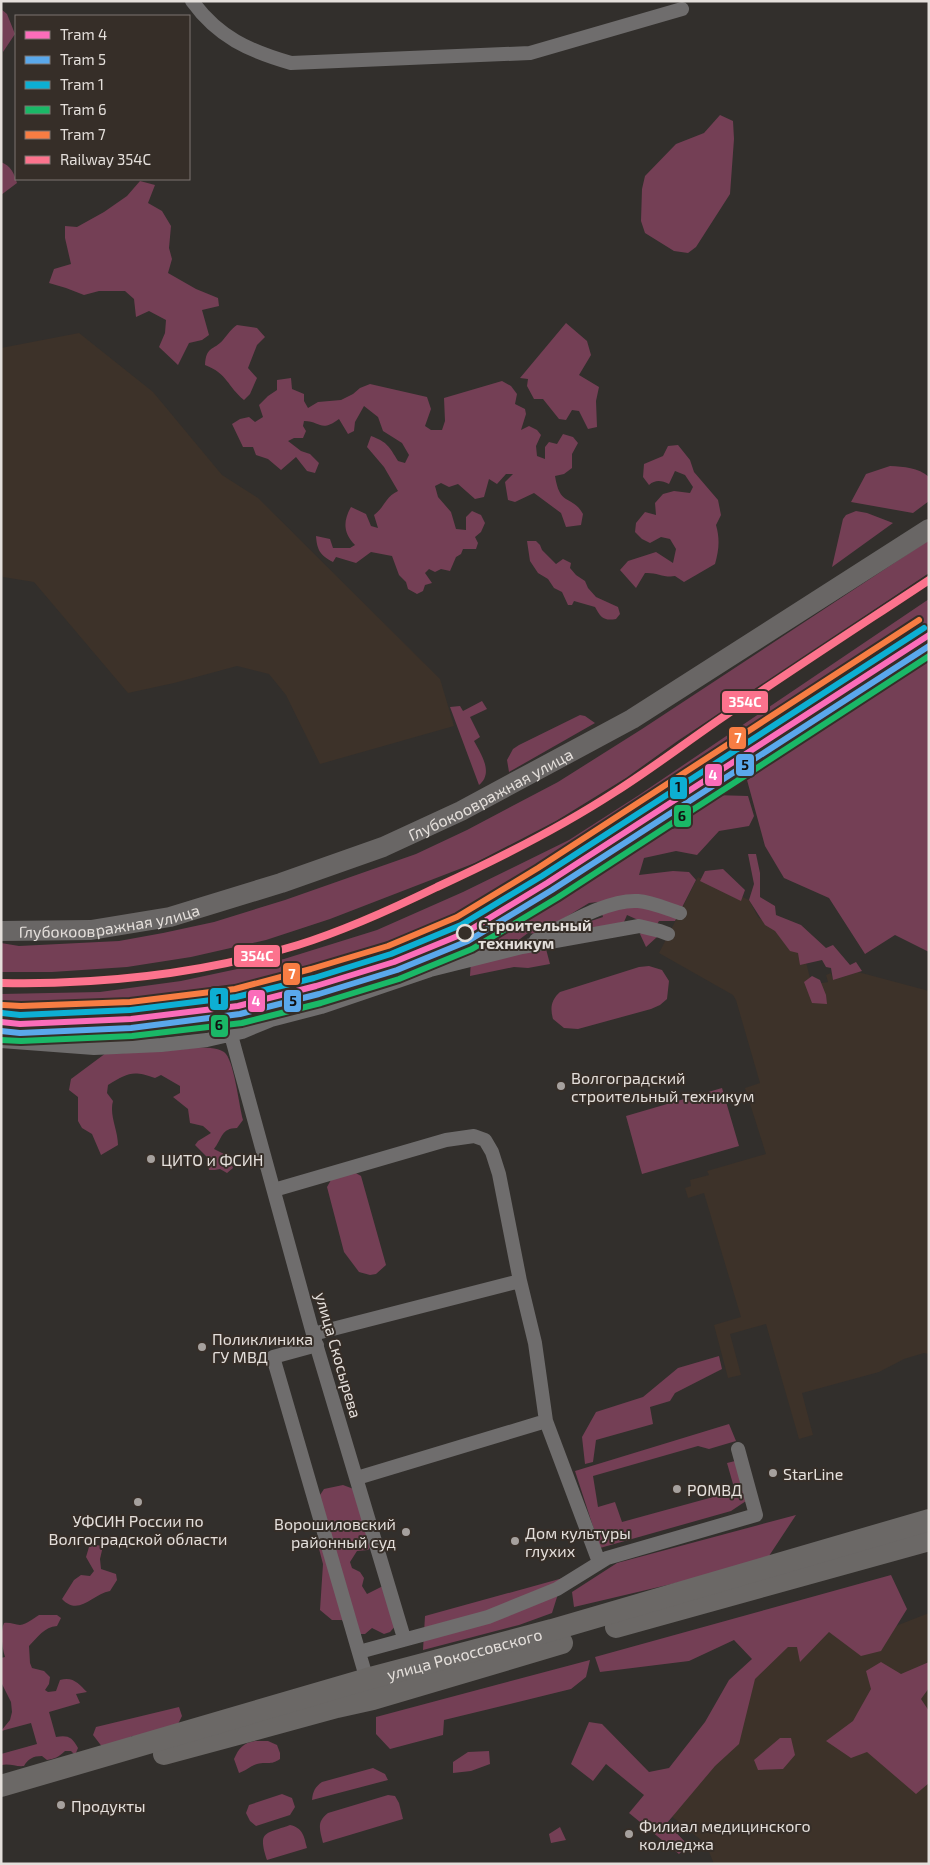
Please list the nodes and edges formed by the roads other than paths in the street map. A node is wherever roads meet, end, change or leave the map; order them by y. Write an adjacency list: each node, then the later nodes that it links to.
1 (192, 1): 2 (street)
2 (682, 9)
3 (929, 528): 5 (main road, Глубокоовражная улица)
4 (680, 913): 7 (street)
5 (1, 931)
6 (668, 934): 7 (street)
7 (522, 948): 8 (street)
8 (230, 1035): 9 (street); 10 (street, улица Скосырева)
9 (1, 1041)
10 (274, 1190): 11 (street); 12 (street, улица Скосырева)
11 (520, 1281): 12 (street); 13 (street)
12 (315, 1339): 15 (street, улица Скосырева); 20 (street)
13 (546, 1421): 15 (street); 18 (street)
14 (738, 1449): 18 (street)
15 (356, 1478): 19 (street, улица Скосырева)
16 (929, 1520): 21 (highway, улица Рокоссовского)
17 (929, 1540): 21 (highway, улица Рокоссовского)
18 (599, 1562): 19 (street)
19 (404, 1638): 20 (street)
20 (359, 1652): 21 (street)
21 (370, 1689): 22 (highway, улица Рокоссовского); 23 (highway, улица Рокоссовского)
22 (1, 1786)
23 (1, 1798)

